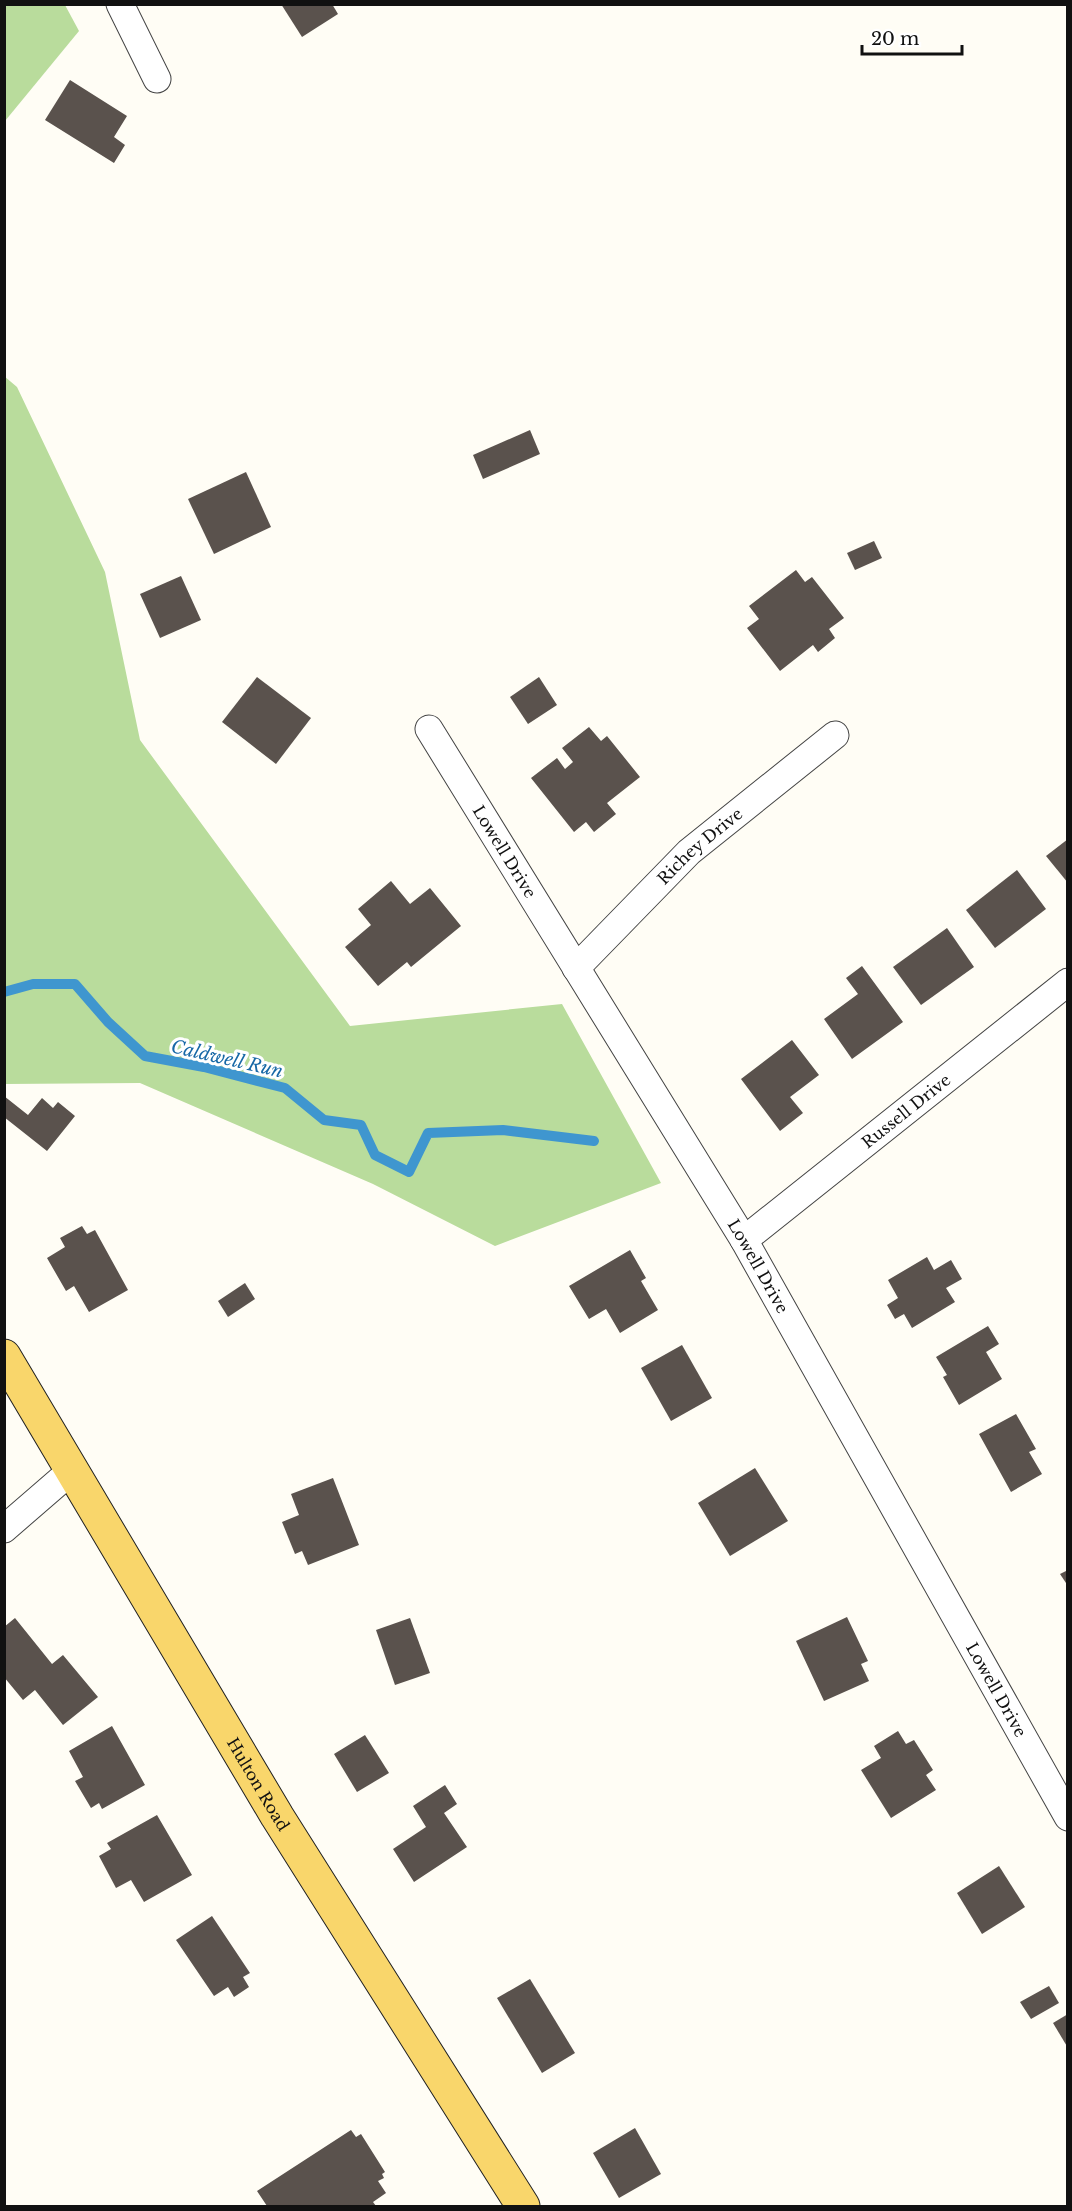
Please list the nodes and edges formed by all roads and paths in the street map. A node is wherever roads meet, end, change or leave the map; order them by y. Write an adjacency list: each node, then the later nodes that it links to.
1 (120, 4): 2 (street)
2 (157, 79)
3 (429, 729): 5 (street, Lowell Drive)
4 (835, 735): 5 (street, Richey Drive)
5 (576, 968): 7 (street, Lowell Drive)
6 (1068, 982): 7 (street, Russell Drive)
7 (744, 1240): 11 (street, Lowell Drive)
8 (4, 1356): 9 (main road, Hulton Road)
9 (71, 1471): 10 (street); 12 (main road, Hulton Road)
10 (4, 1529)
11 (1068, 1817)
12 (523, 2206)

